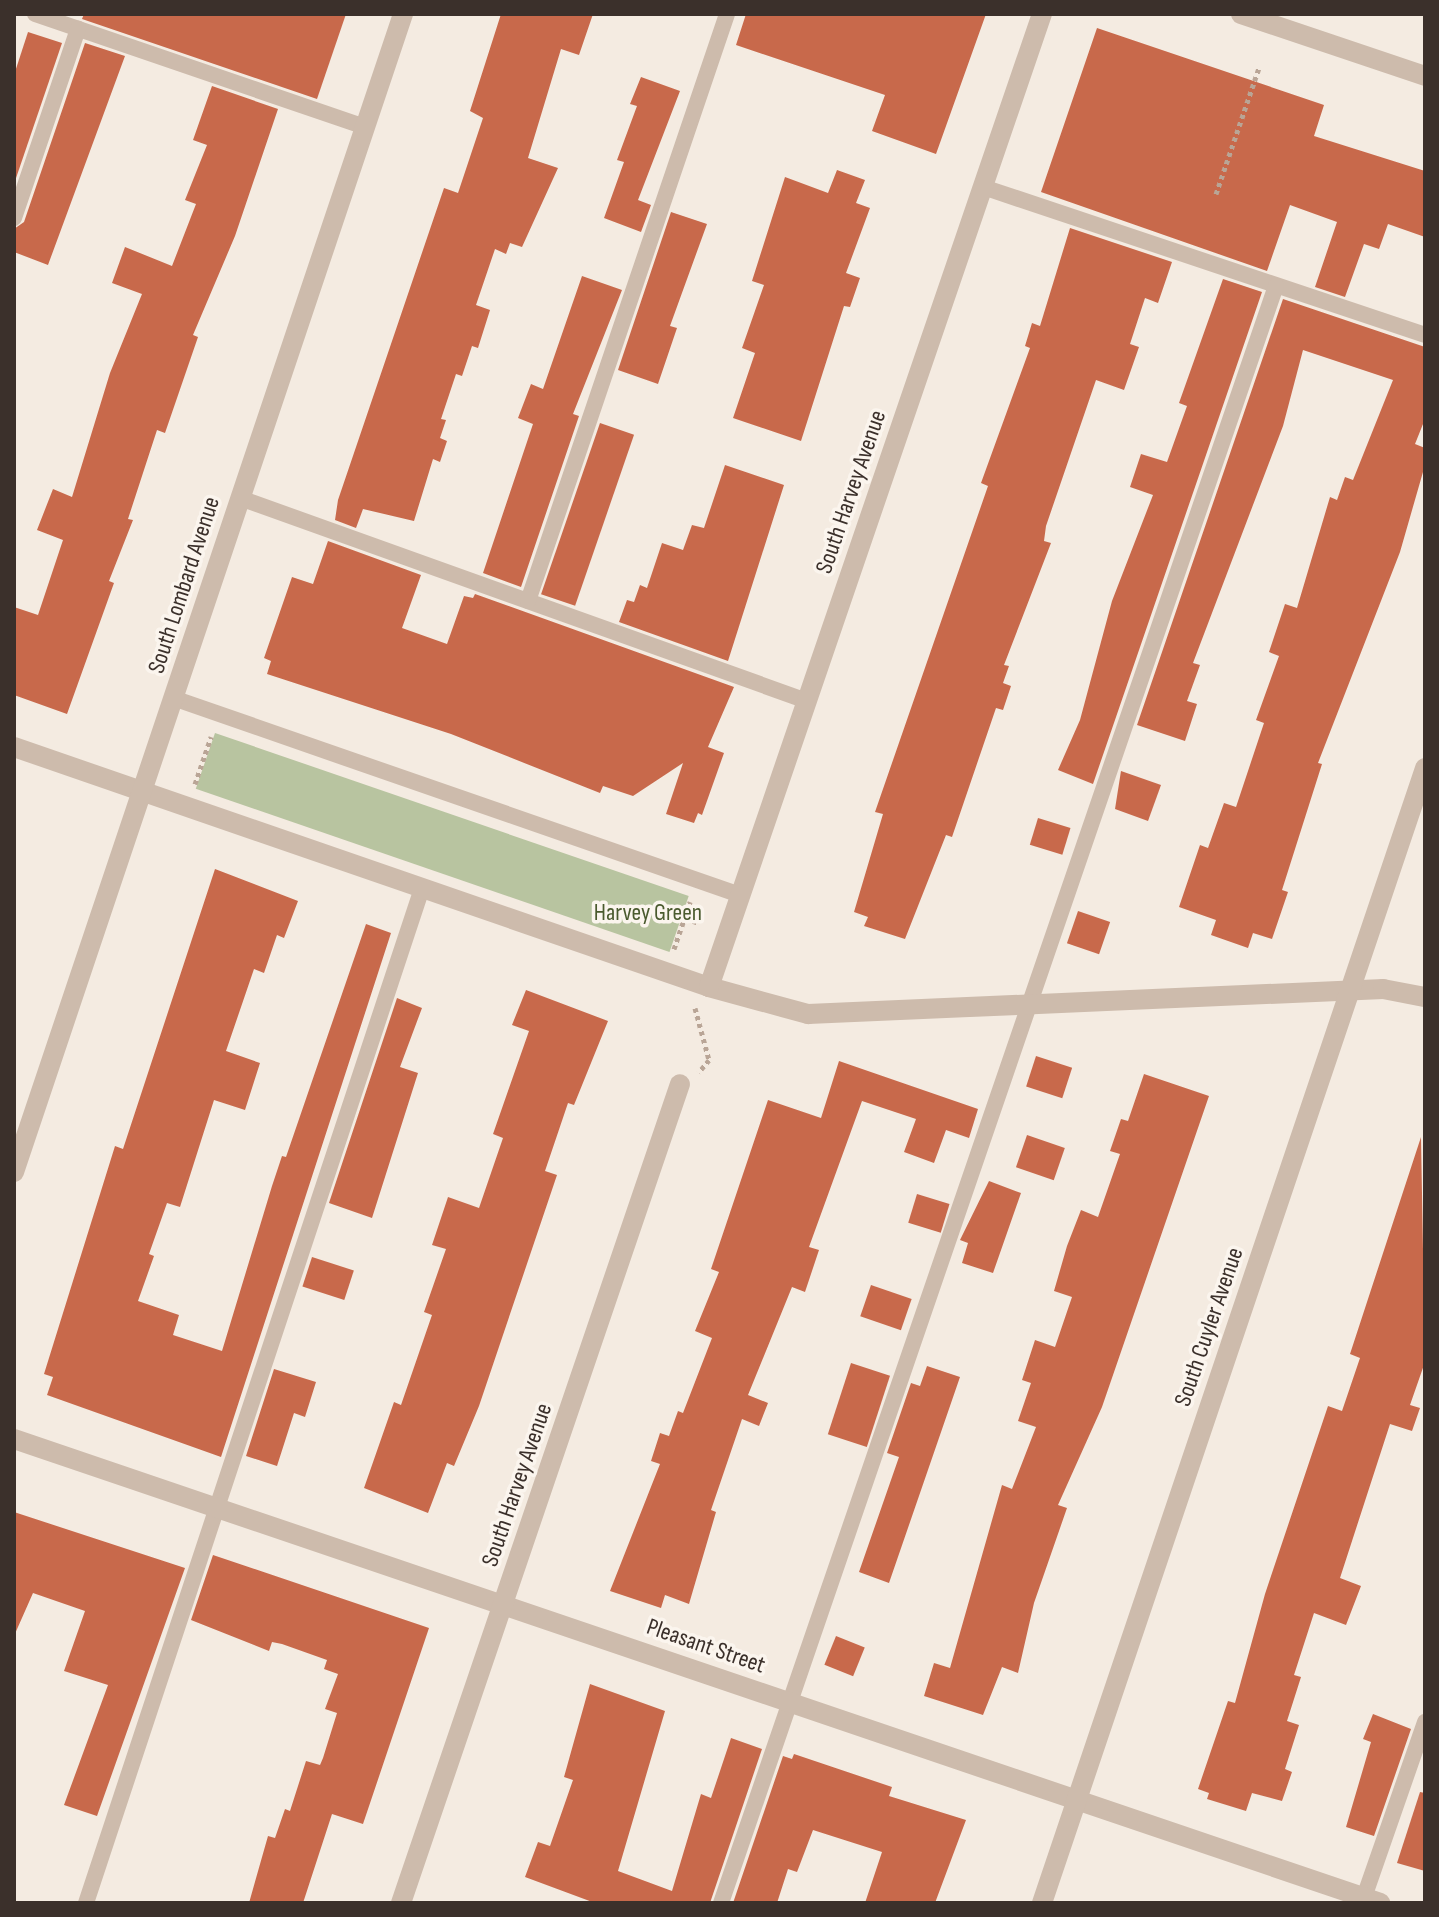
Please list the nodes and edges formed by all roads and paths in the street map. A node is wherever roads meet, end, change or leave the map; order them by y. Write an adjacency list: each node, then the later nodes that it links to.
1 (35, 14): 6 (lane)
2 (403, 14): 9 (street, South Lombard Avenue)
3 (727, 14): 16 (lane)
4 (1042, 14): 10 (street, South Harvey Avenue)
5 (1241, 14): 8 (street)
6 (78, 29): 9 (lane); 12 (lane)
7 (1259, 68): 11 (path)
8 (1425, 76)
9 (365, 127): 15 (street, South Lombard Avenue)
10 (983, 187): 13 (lane); 18 (street, South Harvey Avenue)
11 (1216, 194)
12 (14, 218)
13 (1276, 286): 14 (lane); 34 (lane)
14 (1425, 335)
15 (240, 498): 16 (lane); 17 (street, South Lombard Avenue)
16 (528, 601): 18 (lane)
17 (173, 698): 23 (street, South Lombard Avenue); 25 (lane)
18 (807, 701): 25 (street, South Harvey Avenue)
19 (211, 737): 22 (path)
20 (14, 747): 23 (street)
21 (1425, 768): 31 (street, South Cuyler Avenue)
22 (194, 785)
23 (142, 791): 24 (street); 37 (street, South Lombard Avenue)
24 (422, 888): 30 (street); 39 (lane)
25 (740, 895): 30 (street, South Harvey Avenue)
26 (691, 899): 27 (path)
27 (685, 918): 28 (path); 29 (path)
28 (699, 923)
29 (674, 950)
30 (709, 987): 34 (street)
31 (1349, 990): 32 (street); 34 (street); 43 (street, South Cuyler Avenue)
32 (1425, 997)
33 (695, 1007): 35 (path)
34 (1027, 1007): 41 (lane)
35 (705, 1069)
36 (680, 1084): 40 (street, South Harvey Avenue)
37 (14, 1172)
38 (14, 1439): 39 (street, Pleasant Street)
39 (219, 1508): 40 (street, Pleasant Street); 45 (lane)
40 (504, 1604): 41 (street, Pleasant Street); 46 (street, South Harvey Avenue)
41 (790, 1702): 43 (street, Pleasant Street); 47 (lane)
42 (1425, 1722): 44 (lane)
43 (1077, 1801): 44 (street, Pleasant Street); 48 (street, South Cuyler Avenue)
44 (1369, 1901)
45 (86, 1903)
46 (401, 1903)
47 (721, 1903)
48 (1042, 1903)

